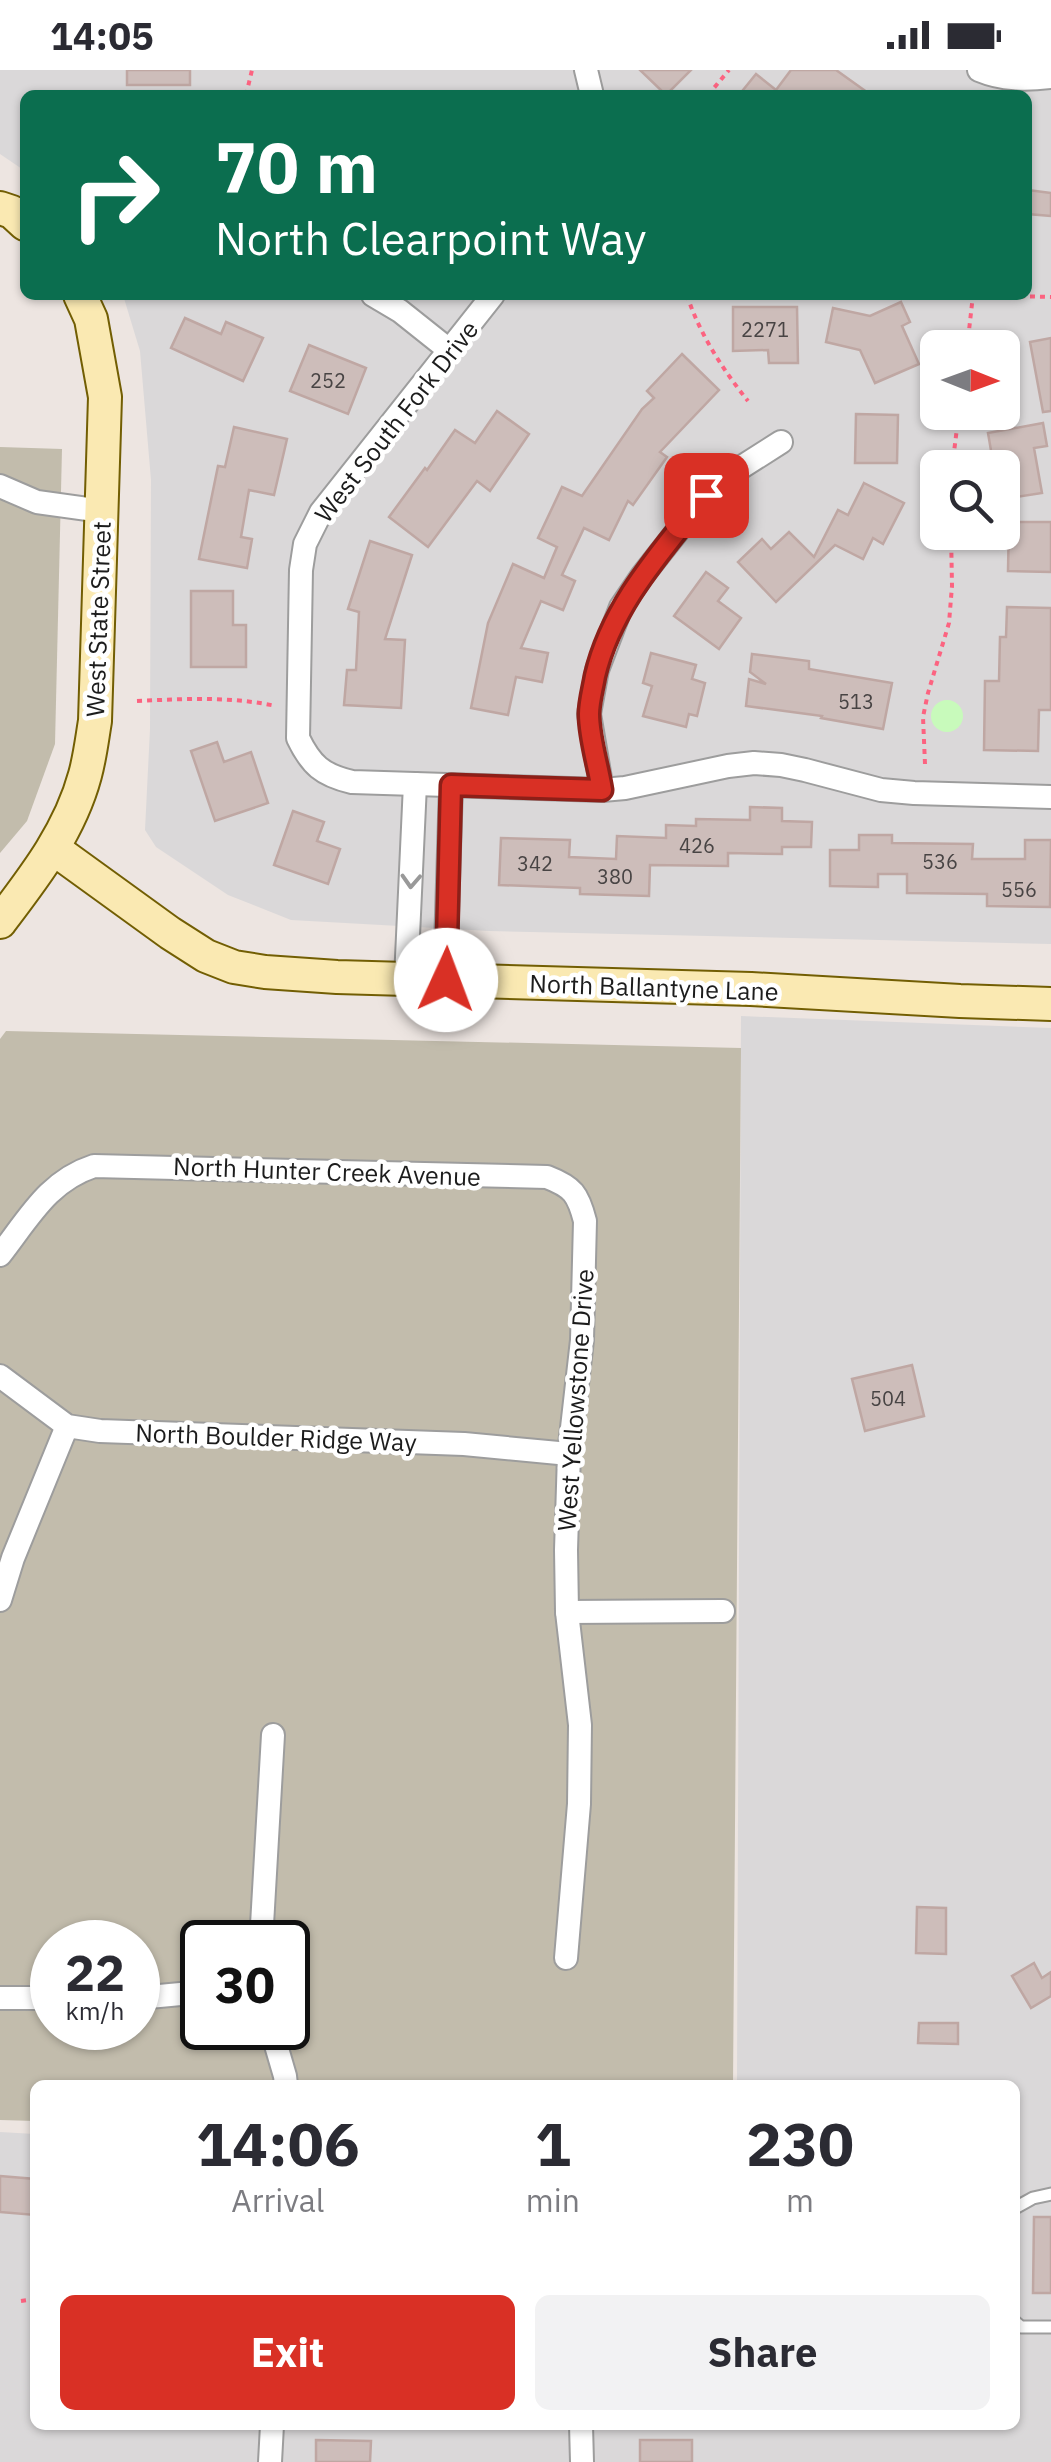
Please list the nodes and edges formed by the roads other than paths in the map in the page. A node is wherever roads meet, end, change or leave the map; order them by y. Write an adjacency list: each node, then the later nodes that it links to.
1 (980, 70): 2 (street)
2 (1051, 77)
3 (82, 300): 9 (street, West State Street)
4 (382, 300): 6 (street)
5 (489, 300): 6 (street, West South Fork Drive)
6 (449, 350): 10 (street, West South Fork Drive)
7 (782, 442): 12 (street)
8 (0, 486): 9 (street)
9 (102, 512): 14 (street, West State Street)
10 (415, 784): 11 (street); 16 (street, one-way to 16)
11 (451, 785): 12 (street); 17 (street)
12 (602, 790): 13 (street)
13 (1051, 796)
14 (54, 849): 15 (street, West State Street); 16 (street, North Ballantyne Lane)
15 (0, 922)
16 (406, 979): 17 (street, North Ballantyne Lane)
17 (446, 980): 18 (street, North Ballantyne Lane)
18 (1051, 1004)
19 (573, 1190): 20 (street, North Hunter Creek Avenue); 23 (street, West Yellowstone Drive)
20 (0, 1255)
21 (0, 1376): 22 (street)
22 (67, 1426): 23 (street, North Boulder Ridge Way); 24 (street)
23 (569, 1454): 26 (street, West Yellowstone Drive)
24 (0, 1600)
25 (723, 1610): 26 (street)
26 (566, 1612): 29 (street, West Yellowstone Drive)
27 (273, 1735): 28 (street)
28 (262, 1920)
29 (566, 1958)
30 (0, 1998): 31 (street)
31 (30, 1998)
32 (278, 2050): 33 (street)
33 (286, 2080)
34 (1051, 2194): 35 (lane)
35 (1020, 2205)
36 (1020, 2326): 37 (lane)
37 (1051, 2327)
38 (272, 2430): 40 (street)
39 (581, 2430): 41 (street)
40 (270, 2462)
41 (582, 2462)

